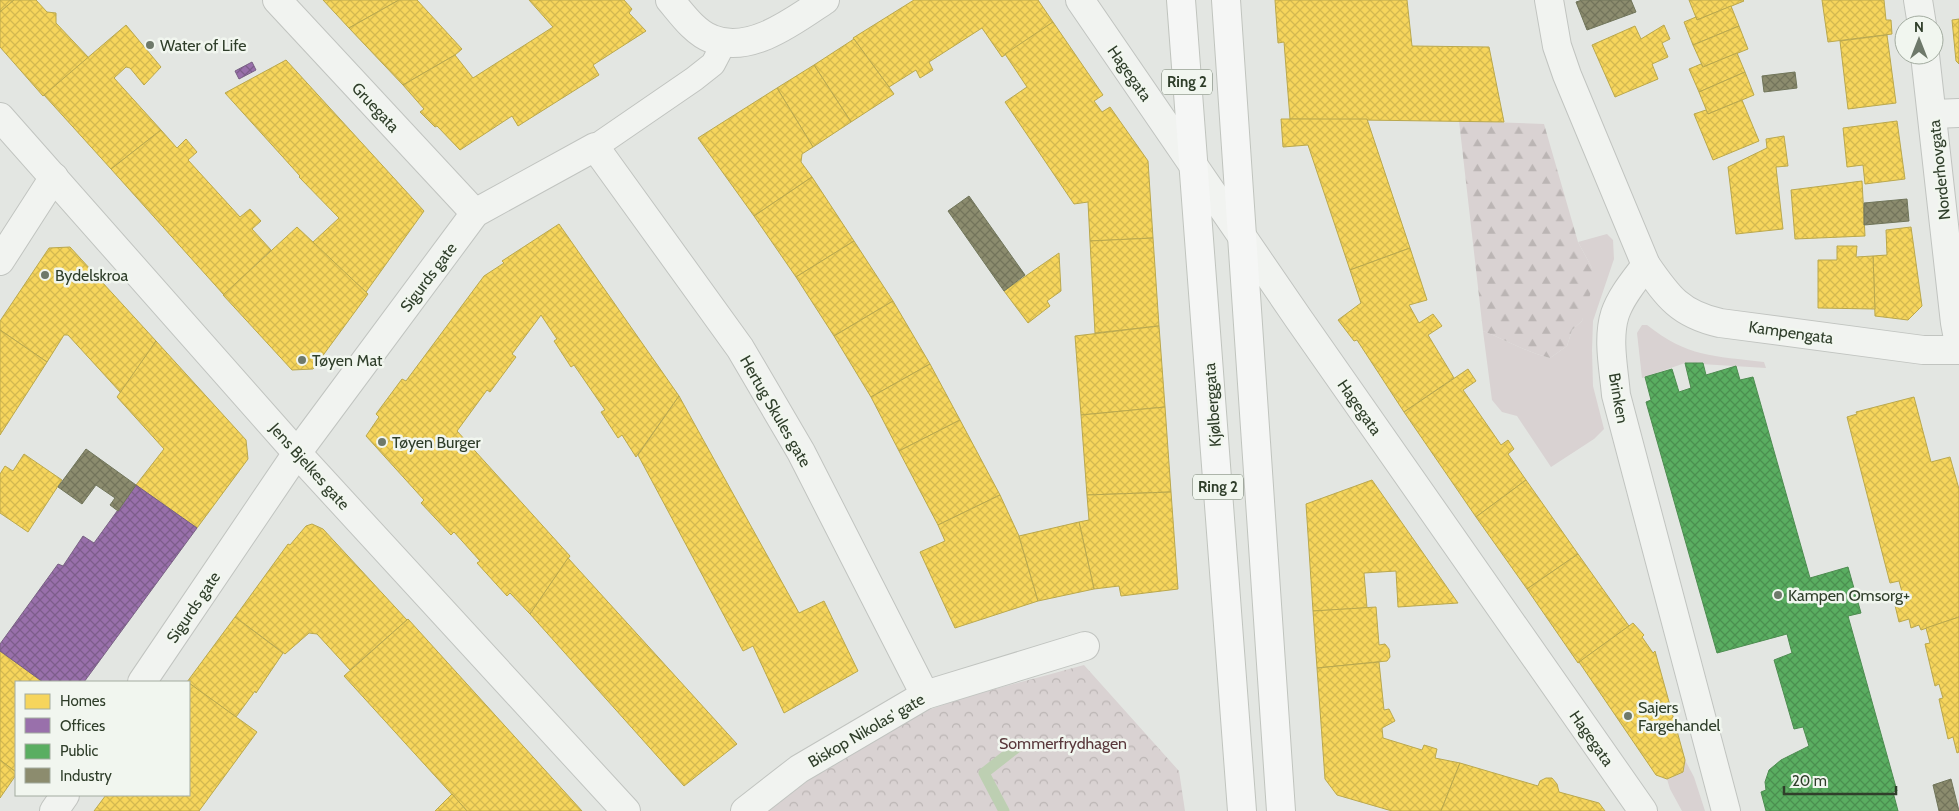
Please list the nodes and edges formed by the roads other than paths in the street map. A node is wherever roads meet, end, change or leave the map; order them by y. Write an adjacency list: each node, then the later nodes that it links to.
1 (278, 0): 17 (street, Gruegata)
2 (670, 0): 10 (street)
3 (825, 0): 10 (street)
4 (1080, 0): 15 (street, Hagegata)
5 (1181, 0): 15 (main road, Kjølberggata / Ring 2)
6 (1226, 0): 18 (main road, Ring 2)
7 (1549, 0): 20 (street)
8 (1918, 0): 9 (street)
9 (1920, 15)
10 (724, 43): 14 (street, Sigurds gate)
11 (1929, 65): 12 (street, Norderhovgata)
12 (1946, 113): 21 (street, Norderhovgata)
13 (0, 117): 16 (street, Jens Bjelkes gate)
14 (595, 147): 17 (street, Sigurds gate); 26 (street, Hertug Skules gate)
15 (1193, 164): 18 (street, Hagegata); 31 (main road, Kjølberggata / Ring 2)
16 (54, 177): 19 (street); 23 (street, Jens Bjelkes gate)
17 (475, 213): 23 (street, Sigurds gate)
18 (1242, 235): 32 (main road, Ring 2); 33 (street, Hagegata)
19 (0, 261)
20 (1646, 265): 22 (street, Kampengata); 34 (street, Brinken)
21 (1959, 344)
22 (1959, 350)
23 (297, 453): 25 (street, Sigurds gate); 29 (street, Jens Bjelkes gate)
24 (1085, 646): 26 (street, Biskop Nikolas' gate)
25 (143, 681)
26 (925, 695): 30 (street, Biskop Nikolas' gate)
27 (64, 796): 28 (street)
28 (54, 811)
29 (626, 811)
30 (745, 811)
31 (1242, 811)
32 (1281, 811)
33 (1643, 811)
34 (1726, 811)

